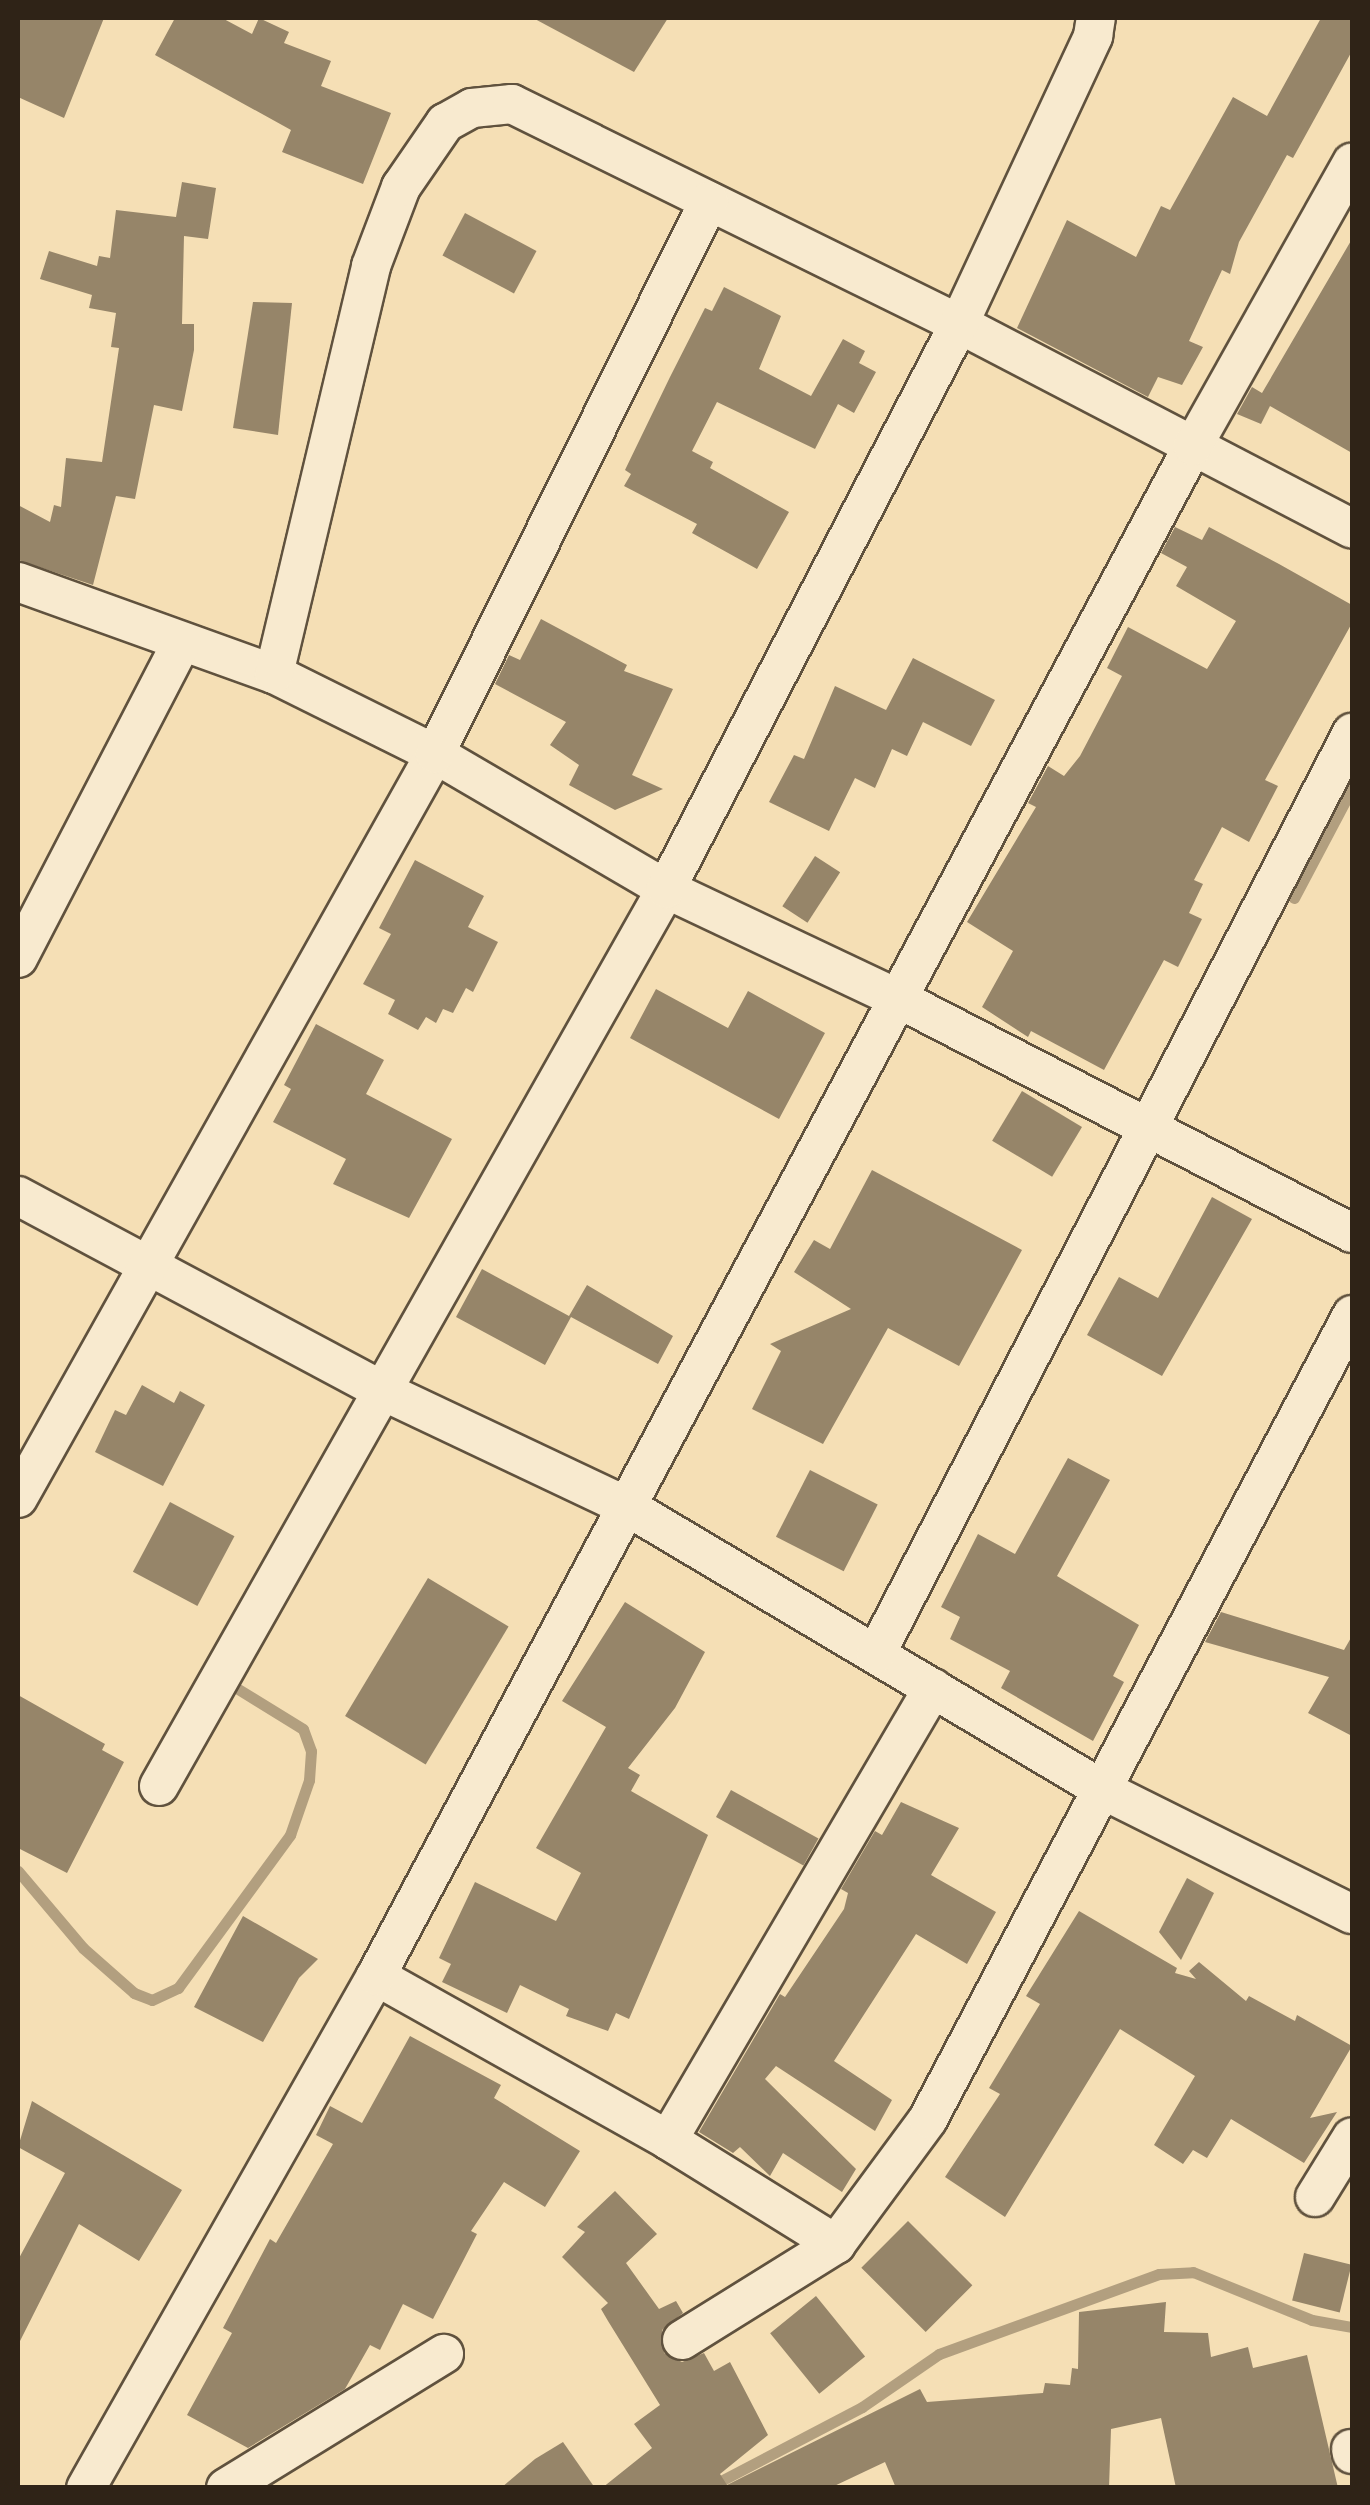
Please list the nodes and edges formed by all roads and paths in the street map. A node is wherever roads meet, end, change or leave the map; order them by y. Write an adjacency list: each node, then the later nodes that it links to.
1 (1096, 18): 4 (street)
2 (1352, 162): 5 (street)
3 (709, 201): 4 (street); 9 (street); 11 (street)
4 (959, 324): 5 (street); 12 (street)
5 (1193, 446): 6 (street); 14 (street)
6 (1352, 529)
7 (18, 582): 8 (street)
8 (182, 642): 9 (street); 13 (street)
9 (274, 674): 11 (street)
10 (1352, 733): 15 (street)
11 (435, 754): 12 (street); 18 (street)
12 (666, 890): 14 (street); 20 (street)
13 (18, 958)
14 (897, 998): 15 (street); 22 (street)
15 (1149, 1126): 17 (street); 23 (street)
16 (18, 1196): 18 (street)
17 (1352, 1233)
18 (143, 1267): 20 (street); 21 (street)
19 (1352, 1315): 26 (street)
20 (385, 1392): 22 (street); 25 (street)
21 (18, 1498)
22 (626, 1506): 23 (street); 28 (street)
23 (876, 1654): 24 (street)
24 (933, 1688): 26 (street); 30 (street)
25 (159, 1786)
26 (1104, 1791): 27 (street); 32 (street)
27 (1352, 1914)
28 (376, 1976): 30 (street); 35 (street)
29 (1352, 2137): 31 (street)
30 (668, 2140): 32 (street)
31 (1316, 2197)
32 (836, 2244): 33 (street)
33 (682, 2340)
34 (444, 2354): 36 (street)
35 (86, 2488)
36 (226, 2488)

